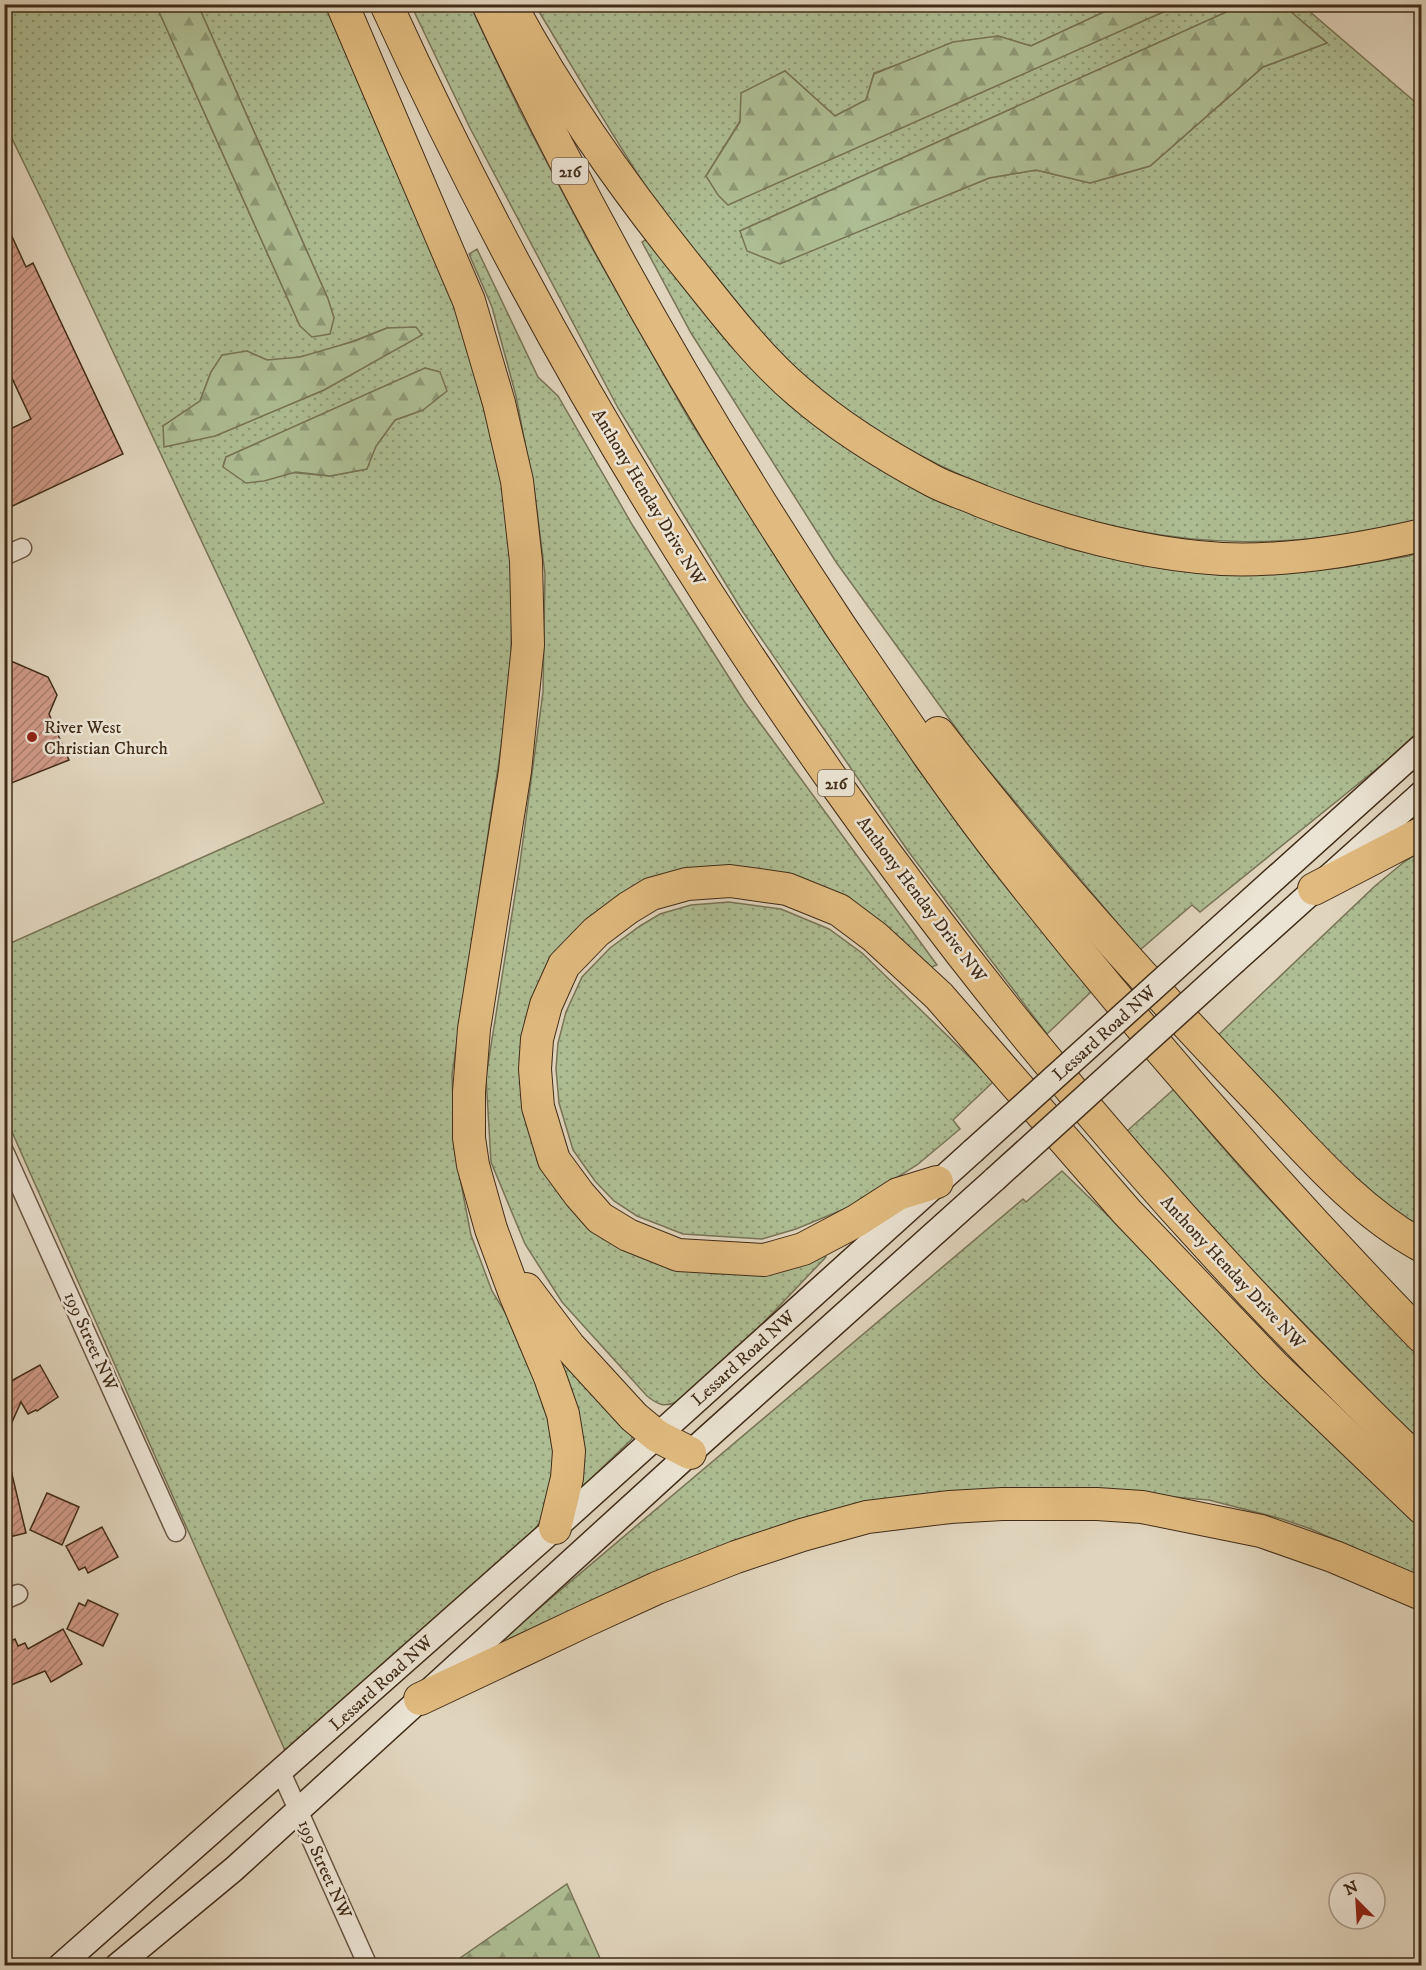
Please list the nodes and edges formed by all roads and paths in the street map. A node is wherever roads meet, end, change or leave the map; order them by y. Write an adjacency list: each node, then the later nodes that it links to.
1 (342, 4): 15 (highway)
2 (386, 4): 20 (highway, Anthony Henday Drive NW / 216)
3 (488, 4): 5 (highway, 216)
4 (510, 4): 6 (highway)
5 (744, 478): 16 (highway); 17 (highway, 216)
6 (1422, 535)
7 (22, 548): 8 (street)
8 (4, 556)
9 (1422, 746): 14 (main road, Lessard Road NW, bridge)
10 (1422, 793): 12 (main road, Lessard Road NW)
11 (1422, 833): 12 (highway)
12 (1314, 889): 19 (main road, Lessard Road NW, bridge)
13 (4, 1151): 23 (street, 199 Street NW)
14 (937, 1182): 18 (main road, Lessard Road NW); 21 (highway)
15 (491, 1229): 18 (highway); 22 (highway)
16 (1422, 1246)
17 (1422, 1337)
18 (657, 1436): 19 (highway); 22 (main road, Lessard Road NW)
19 (690, 1453): 25 (main road, Lessard Road NW)
20 (1422, 1465)
21 (1422, 1508)
22 (555, 1528): 26 (main road, Lessard Road NW)
23 (176, 1532)
24 (1422, 1594): 25 (highway)
25 (420, 1699): 27 (main road, Lessard Road NW)
26 (281, 1772): 27 (street, 199 Street NW); 28 (main road, Lessard Road NW)
27 (298, 1809): 29 (main road, Lessard Road NW); 30 (street, 199 Street NW)
28 (60, 1965)
29 (117, 1965)
30 (368, 1965)

